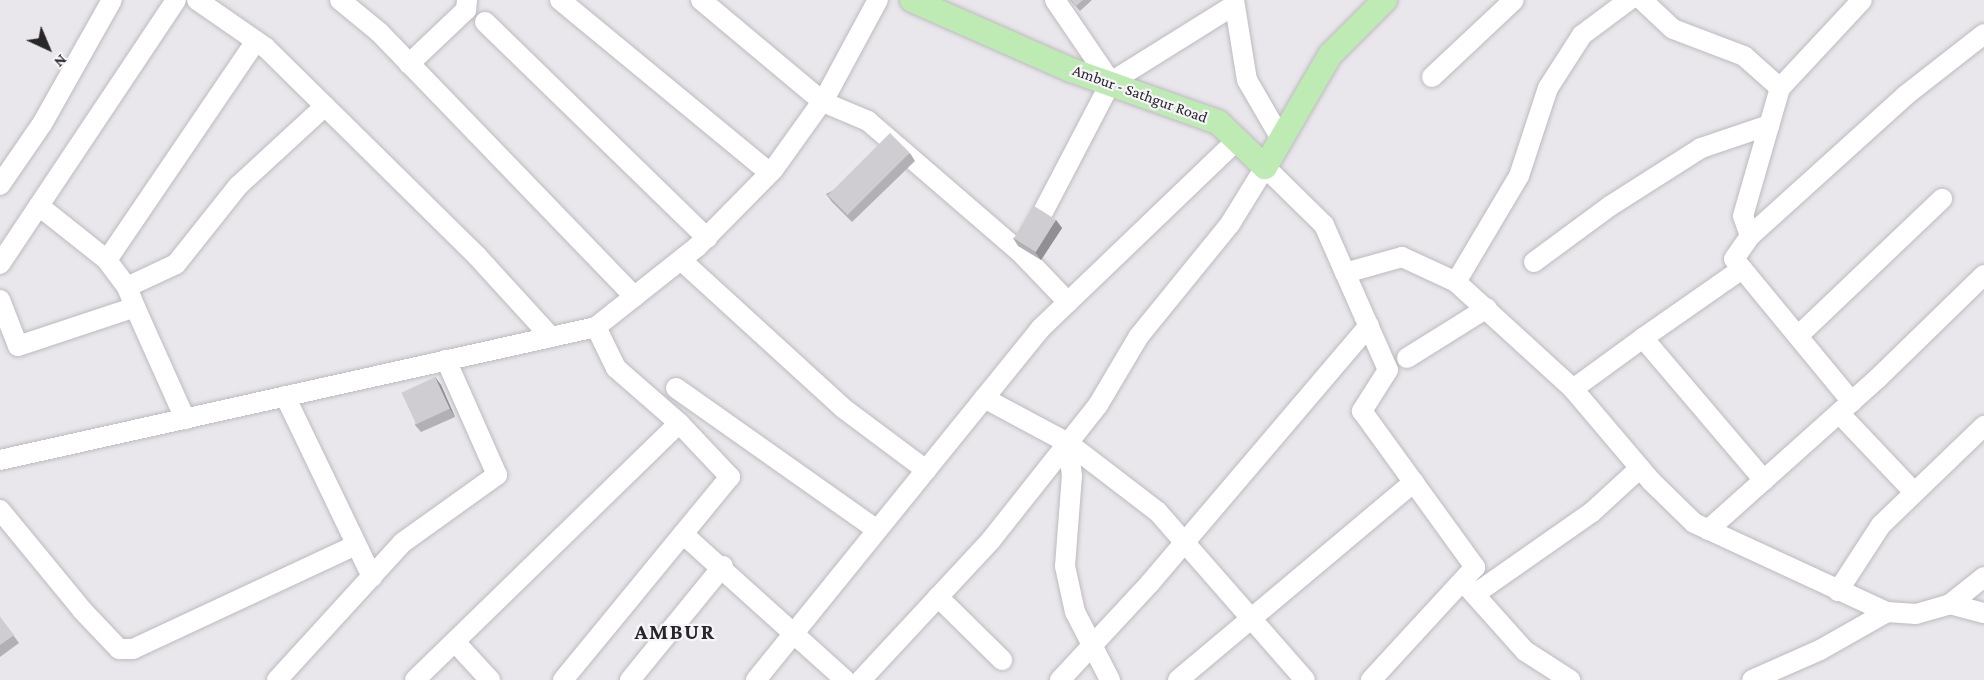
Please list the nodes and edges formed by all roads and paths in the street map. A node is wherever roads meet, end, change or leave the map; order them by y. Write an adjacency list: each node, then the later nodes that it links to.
1 (112, 0): 31 (street)
2 (176, 0): 33 (street)
3 (196, 0): 19 (street)
4 (467, 0): 20 (street)
5 (560, 0): 30 (street)
6 (701, 0): 24 (street)
7 (878, 0): 24 (street)
8 (912, 0): 22 (main road, Ambur - Sathgur Road)
9 (1055, 0): 22 (street)
10 (1385, 0): 27 (main road)
11 (1514, 0): 21 (street)
12 (1642, 0): 23 (street)
13 (1862, 0): 23 (street)
14 (343, 1): 20 (street)
15 (1621, 2): 44 (street)
16 (1234, 3): 22 (street); 27 (street)
17 (485, 22): 35 (street)
18 (1984, 34): 34 (street)
19 (256, 40): 25 (street); 37 (street)
20 (409, 64): 46 (street)
21 (1432, 77)
22 (1111, 82): 28 (main road, Ambur - Sathgur Road); 36 (street)
23 (1780, 88): 26 (street)
24 (823, 102): 30 (street); 36 (street)
25 (325, 106): 45 (street); 55 (street)
26 (1769, 125): 34 (street); 39 (street)
27 (1280, 137): 29 (main road)
28 (1237, 140): 29 (main road, Ambur - Sathgur Road); 48 (street)
29 (1265, 167): 42 (street); 67 (street)
30 (770, 173): 35 (street)
31 (0, 185)
32 (1942, 199): 54 (street)
33 (39, 206): 37 (street); 40 (street)
34 (1750, 236): 41 (street)
35 (707, 238): 38 (street)
36 (1021, 253): 48 (street)
37 (107, 260): 45 (street)
38 (681, 260): 46 (street); 70 (street)
39 (1534, 262)
40 (0, 264)
41 (1742, 269): 54 (street); 56 (street)
42 (1345, 273): 44 (street); 52 (street)
43 (1984, 275): 63 (street)
44 (1455, 282): 50 (street)
45 (127, 287): 49 (street)
46 (635, 297): 53 (street)
47 (0, 300): 51 (street)
48 (1068, 302): 62 (street)
49 (135, 307): 51 (street); 64 (street)
50 (1487, 308): 57 (street); 60 (street)
51 (4, 320)
52 (1369, 326): 72 (street); 79 (street)
53 (596, 327): 55 (street); 65 (street)
54 (1798, 336): 63 (street)
55 (550, 337): 58 (street)
56 (1643, 338): 60 (street); 71 (street)
57 (1407, 358)
58 (446, 360): 61 (street); 81 (street)
59 (676, 388): 75 (street)
60 (1573, 388): 69 (street)
61 (285, 396): 64 (street); 78 (street)
62 (984, 398): 67 (street); 70 (street)
63 (1845, 407): 71 (street); 73 (street)
64 (185, 419): 68 (street)
65 (679, 423): 77 (street); 91 (street)
66 (1984, 426): 73 (street)
67 (1068, 443): 79 (street); 85 (street); 92 (street)
68 (0, 460)
69 (1640, 468): 76 (street); 83 (street)
70 (926, 470): 75 (street)
71 (1764, 480): 76 (street)
72 (1414, 482): 83 (street); 89 (street)
73 (1914, 492): 84 (street)
74 (0, 510): 78 (street)
75 (877, 530): 90 (street)
76 (1708, 530): 84 (street)
77 (683, 534): 80 (street); 98 (street)
78 (356, 544): 81 (street)
79 (1183, 544): 89 (street); 92 (street)
80 (723, 567): 90 (street); 99 (street)
81 (372, 577): 95 (street)
82 (1984, 577): 86 (street)
83 (1469, 587): 94 (street); 107 (street)
84 (1838, 591): 87 (street)
85 (938, 597): 93 (street); 102 (street)
86 (1950, 604): 87 (street); 88 (street)
87 (1887, 612): 108 (street)
88 (1984, 614)
89 (1251, 617): 105 (street); 106 (street)
90 (793, 634): 100 (street); 101 (street)
91 (454, 642): 96 (street); 97 (street)
92 (1091, 647): 103 (street); 104 (street)
93 (1002, 660)
94 (1560, 678)
95 (277, 680)
96 (415, 680)
97 (490, 680)
98 (563, 680)
99 (630, 680)
100 (756, 680)
101 (845, 680)
102 (861, 680)
103 (1060, 680)
104 (1110, 680)
105 (1178, 680)
106 (1305, 680)
107 (1371, 680)
108 (1752, 680)

